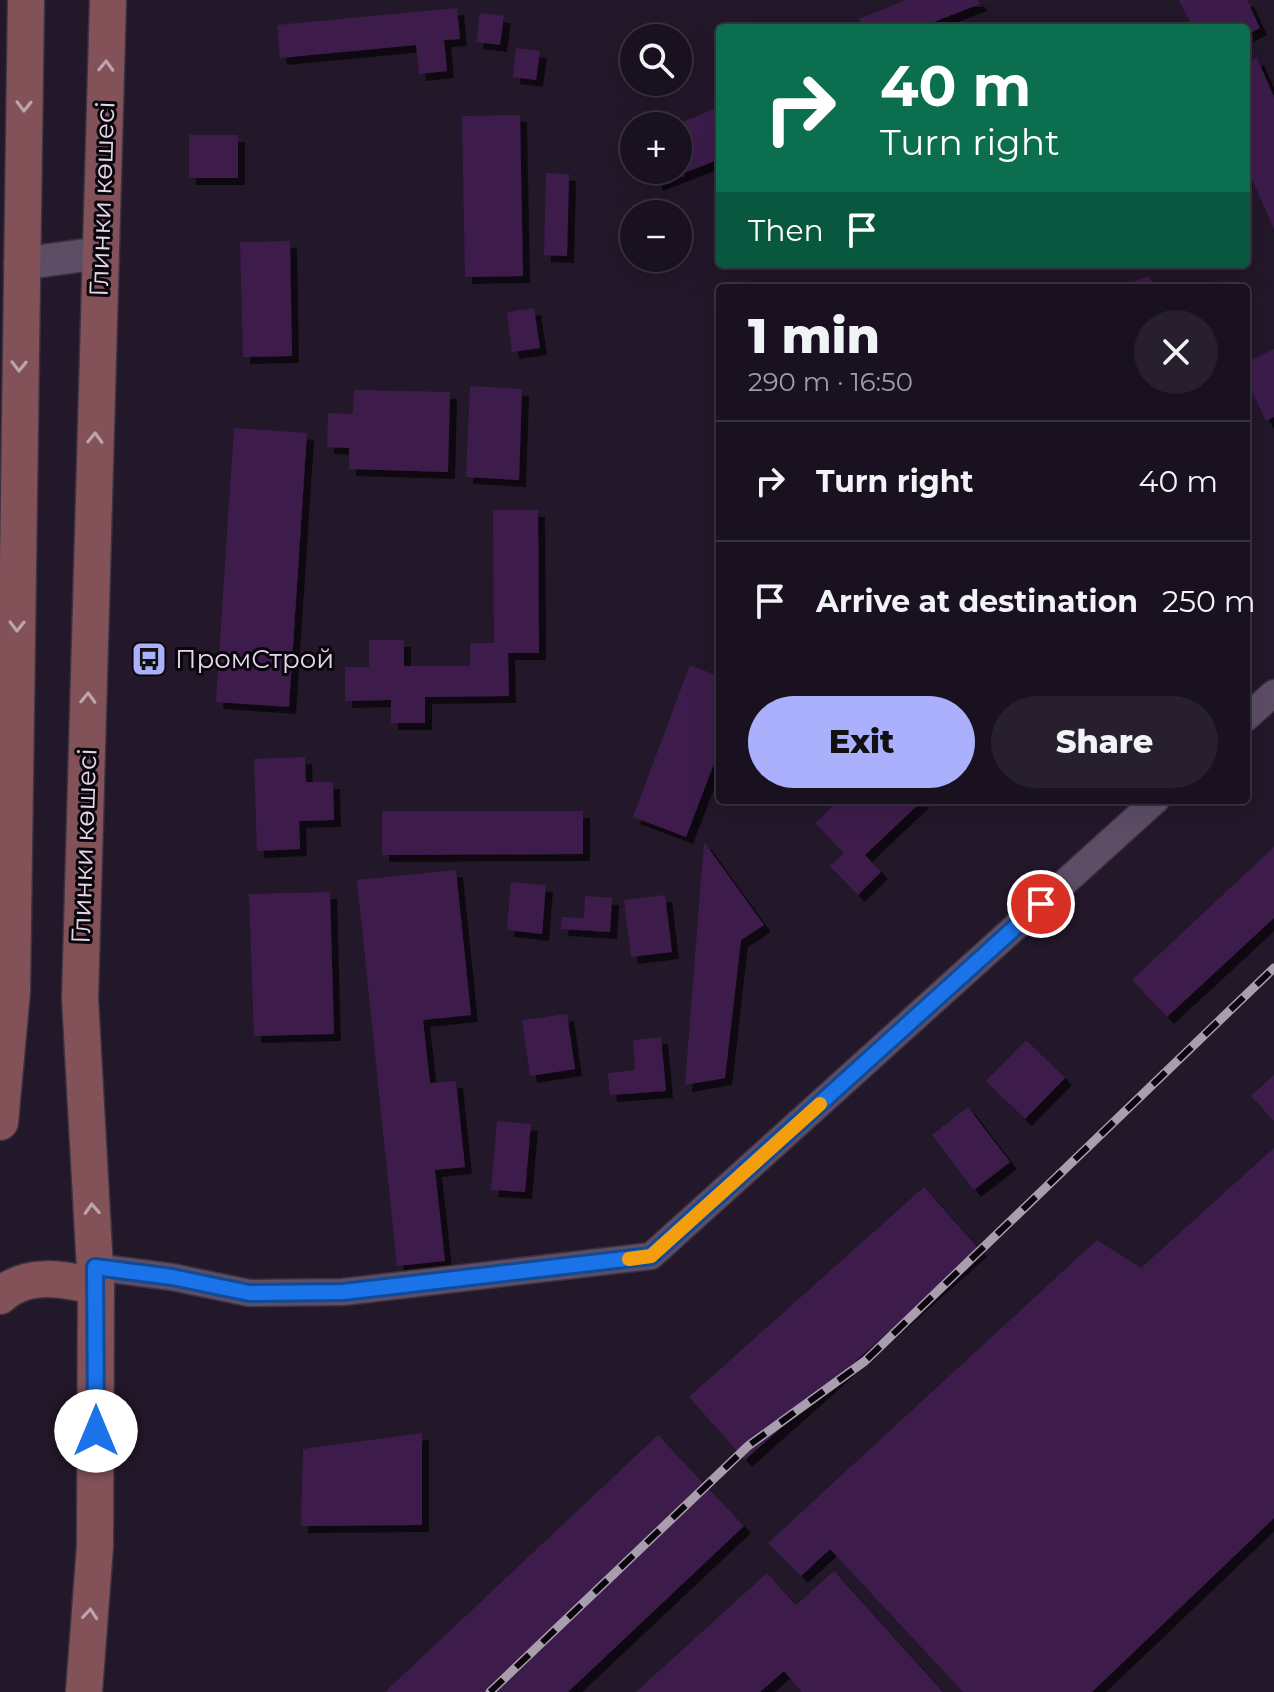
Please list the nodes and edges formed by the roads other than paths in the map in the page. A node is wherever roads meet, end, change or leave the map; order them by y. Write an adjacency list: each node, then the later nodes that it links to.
1 (26, 0): 4 (main road, one-way to 4)
2 (108, 0): 3 (main road, Глинки көшесі, one-way to 2)
3 (100, 253): 4 (street); 9 (main road, Глинки көшесі, one-way to 3)
4 (20, 264): 8 (main road, one-way to 8)
5 (1274, 693): 6 (street)
6 (1250, 714)
7 (1152, 804): 9 (street)
8 (0, 1122)
9 (96, 1277): 10 (main road); 11 (main road, Глинки көшесі, one-way to 9)
10 (0, 1296)
11 (84, 1692)

